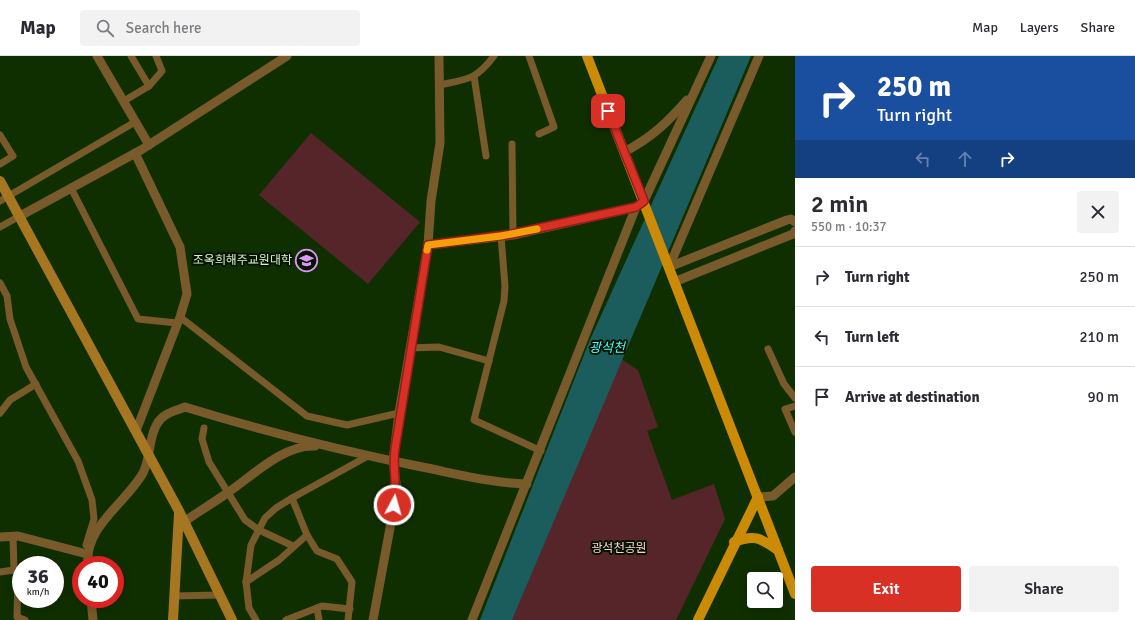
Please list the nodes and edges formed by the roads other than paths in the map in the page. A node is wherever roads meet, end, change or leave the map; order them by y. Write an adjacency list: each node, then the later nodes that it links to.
1 (97, 56): 15 (street)
2 (132, 56): 13 (street)
3 (156, 56): 13 (street)
4 (288, 56): 20 (street)
5 (439, 56): 12 (street)
6 (494, 56): 11 (street)
7 (529, 56): 17 (street)
8 (587, 56): 21 (main road)
9 (711, 56): 14 (street)
10 (759, 56): 37 (street)
11 (474, 76): 12 (street); 23 (street)
12 (439, 84): 36 (street)
13 (149, 86): 15 (street)
14 (695, 91): 21 (street); 28 (street)
15 (124, 101): 16 (street)
16 (136, 122): 20 (street); 27 (street)
17 (539, 134)
18 (0, 135): 24 (street)
19 (512, 144): 34 (street)
20 (149, 145): 22 (street)
21 (624, 152): 28 (main road)
22 (134, 153): 26 (street); 40 (street)
23 (486, 156)
24 (0, 164)
25 (0, 181): 27 (main road)
26 (71, 188): 30 (street); 40 (street)
27 (4, 196): 30 (main road)
28 (642, 205): 34 (street); 37 (main road); 55 (street)
29 (795, 214): 31 (street)
30 (20, 216): 32 (street); 52 (main road)
31 (791, 221): 37 (street)
32 (0, 227)
33 (794, 233): 38 (street)
34 (512, 234): 35 (street)
35 (501, 236): 36 (street); 43 (street)
36 (428, 245): 41 (street)
37 (669, 267): 38 (main road)
38 (674, 282): 62 (main road)
39 (0, 283): 44 (street)
40 (179, 320): 50 (street); 52 (street)
41 (410, 348): 43 (street); 50 (street)
42 (768, 349): 45 (street)
43 (489, 361): 55 (street)
44 (36, 384): 49 (street); 73 (street)
45 (784, 384): 46 (street); 47 (street)
46 (795, 385)
47 (795, 398)
48 (795, 406): 53 (street)
49 (0, 413)
50 (399, 413): 58 (street)
51 (204, 428): 61 (street)
52 (136, 431): 57 (main road)
53 (795, 432)
54 (326, 446): 56 (street); 57 (street); 61 (street)
55 (541, 451): 60 (street)
56 (368, 456): 58 (street); 63 (street)
57 (149, 457): 64 (main road); 73 (street)
58 (393, 461): 60 (street); 96 (street)
59 (795, 477): 62 (street)
60 (527, 484): 97 (street)
61 (228, 493): 65 (street); 66 (street)
62 (758, 497): 70 (main road); 72 (main road)
63 (292, 498): 66 (street); 67 (street)
64 (179, 511): 65 (main road); 81 (main road)
65 (184, 522): 80 (main road)
66 (259, 530): 71 (street); 78 (street)
67 (307, 535): 71 (street); 85 (street)
68 (13, 536): 69 (street); 73 (street); 74 (street)
69 (0, 537)
70 (734, 542): 72 (main road); 98 (main road)
71 (293, 546): 78 (street)
72 (778, 550): 79 (main road)
73 (85, 553): 75 (street)
74 (14, 556)
75 (86, 556)
76 (12, 570): 77 (street)
77 (0, 572)
78 (246, 582): 92 (street)
79 (795, 594)
80 (219, 595): 81 (street); 91 (main road)
81 (174, 596): 90 (main road)
82 (17, 608): 86 (street)
83 (92, 608): 89 (street)
84 (317, 608): 85 (street); 93 (street); 94 (street)
85 (350, 609): 95 (street)
86 (17, 617): 87 (street); 88 (street)
87 (9, 620)
88 (25, 620)
89 (93, 620)
90 (173, 620)
91 (232, 620)
92 (256, 620)
93 (286, 620)
94 (320, 620)
95 (348, 620)
96 (373, 620)
97 (472, 620)
98 (698, 620)

